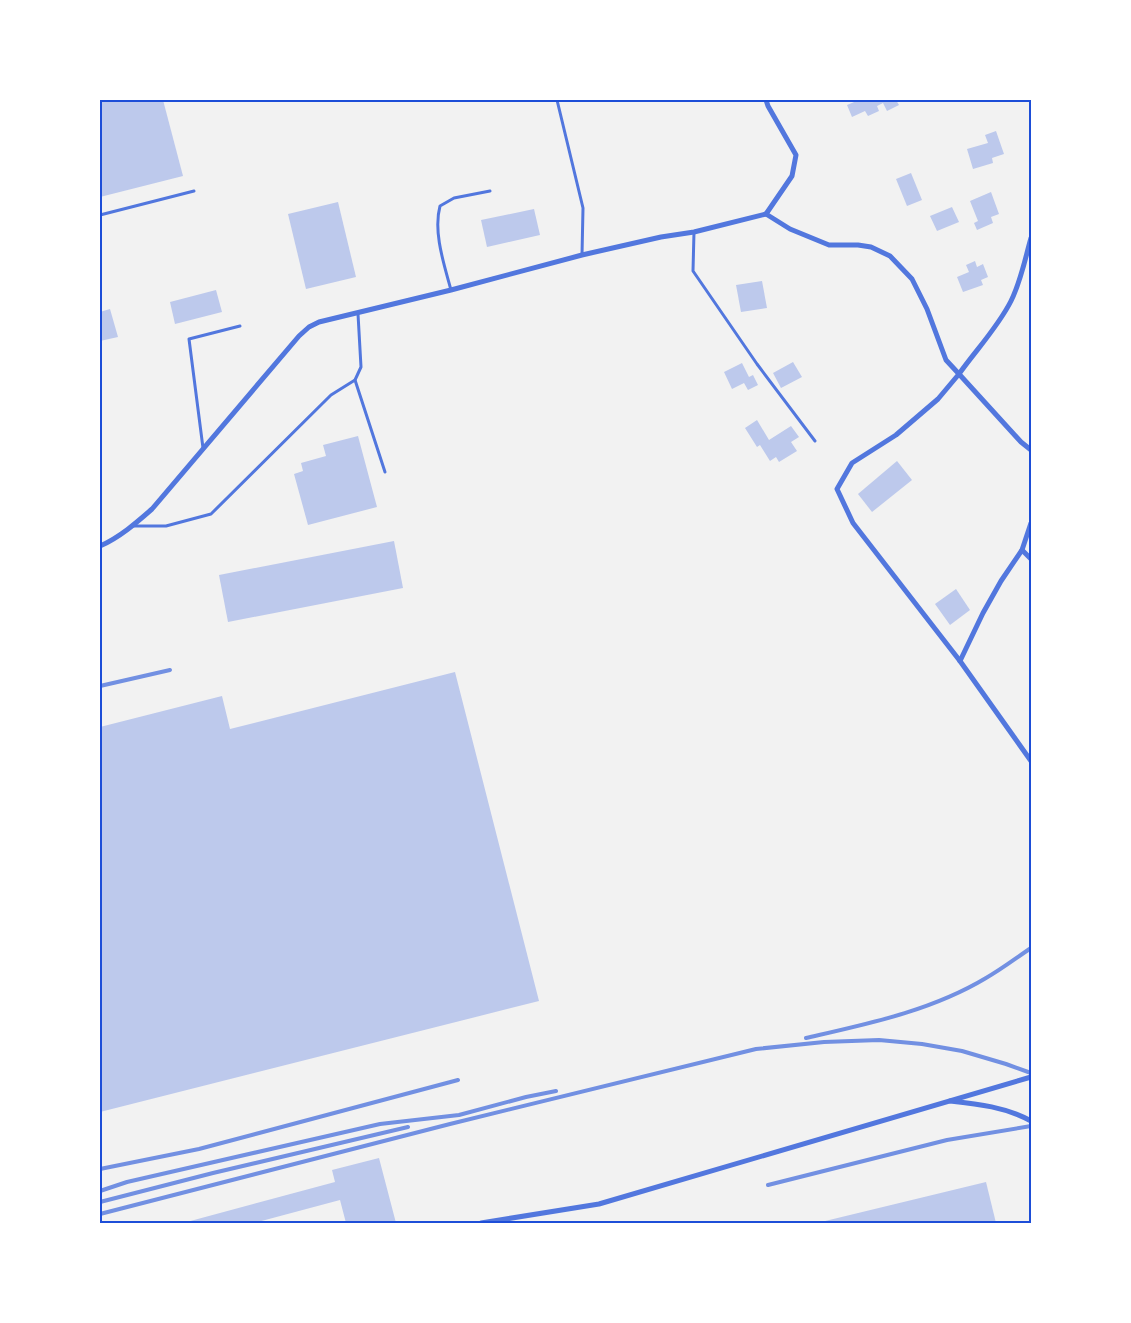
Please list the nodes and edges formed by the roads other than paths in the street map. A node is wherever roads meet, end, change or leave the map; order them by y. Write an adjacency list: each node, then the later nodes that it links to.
1 (557, 100): 9 (lane)
2 (766, 100): 5 (street)
3 (194, 191): 6 (lane)
4 (490, 192): 10 (lane)
5 (766, 214): 7 (street); 13 (street)
6 (100, 215)
7 (694, 232): 9 (street); 15 (lane)
8 (1031, 238): 13 (street)
9 (582, 255): 10 (street)
10 (451, 290): 11 (street)
11 (358, 314): 14 (lane); 16 (street)
12 (240, 326): 16 (lane)
13 (959, 374): 17 (street); 25 (street)
14 (355, 380): 18 (lane); 20 (lane)
15 (815, 441)
16 (203, 449): 20 (street)
17 (1031, 450)
18 (385, 472)
19 (1031, 523): 22 (street)
20 (134, 526): 21 (street)
21 (100, 546)
22 (1022, 550): 23 (street); 24 (street); 25 (street)
23 (1031, 552)
24 (1031, 558)
25 (960, 662): 26 (street)
26 (1031, 761)
27 (1031, 1077): 28 (street)
28 (947, 1101): 29 (street); 30 (street)
29 (1031, 1121)
30 (482, 1223)

